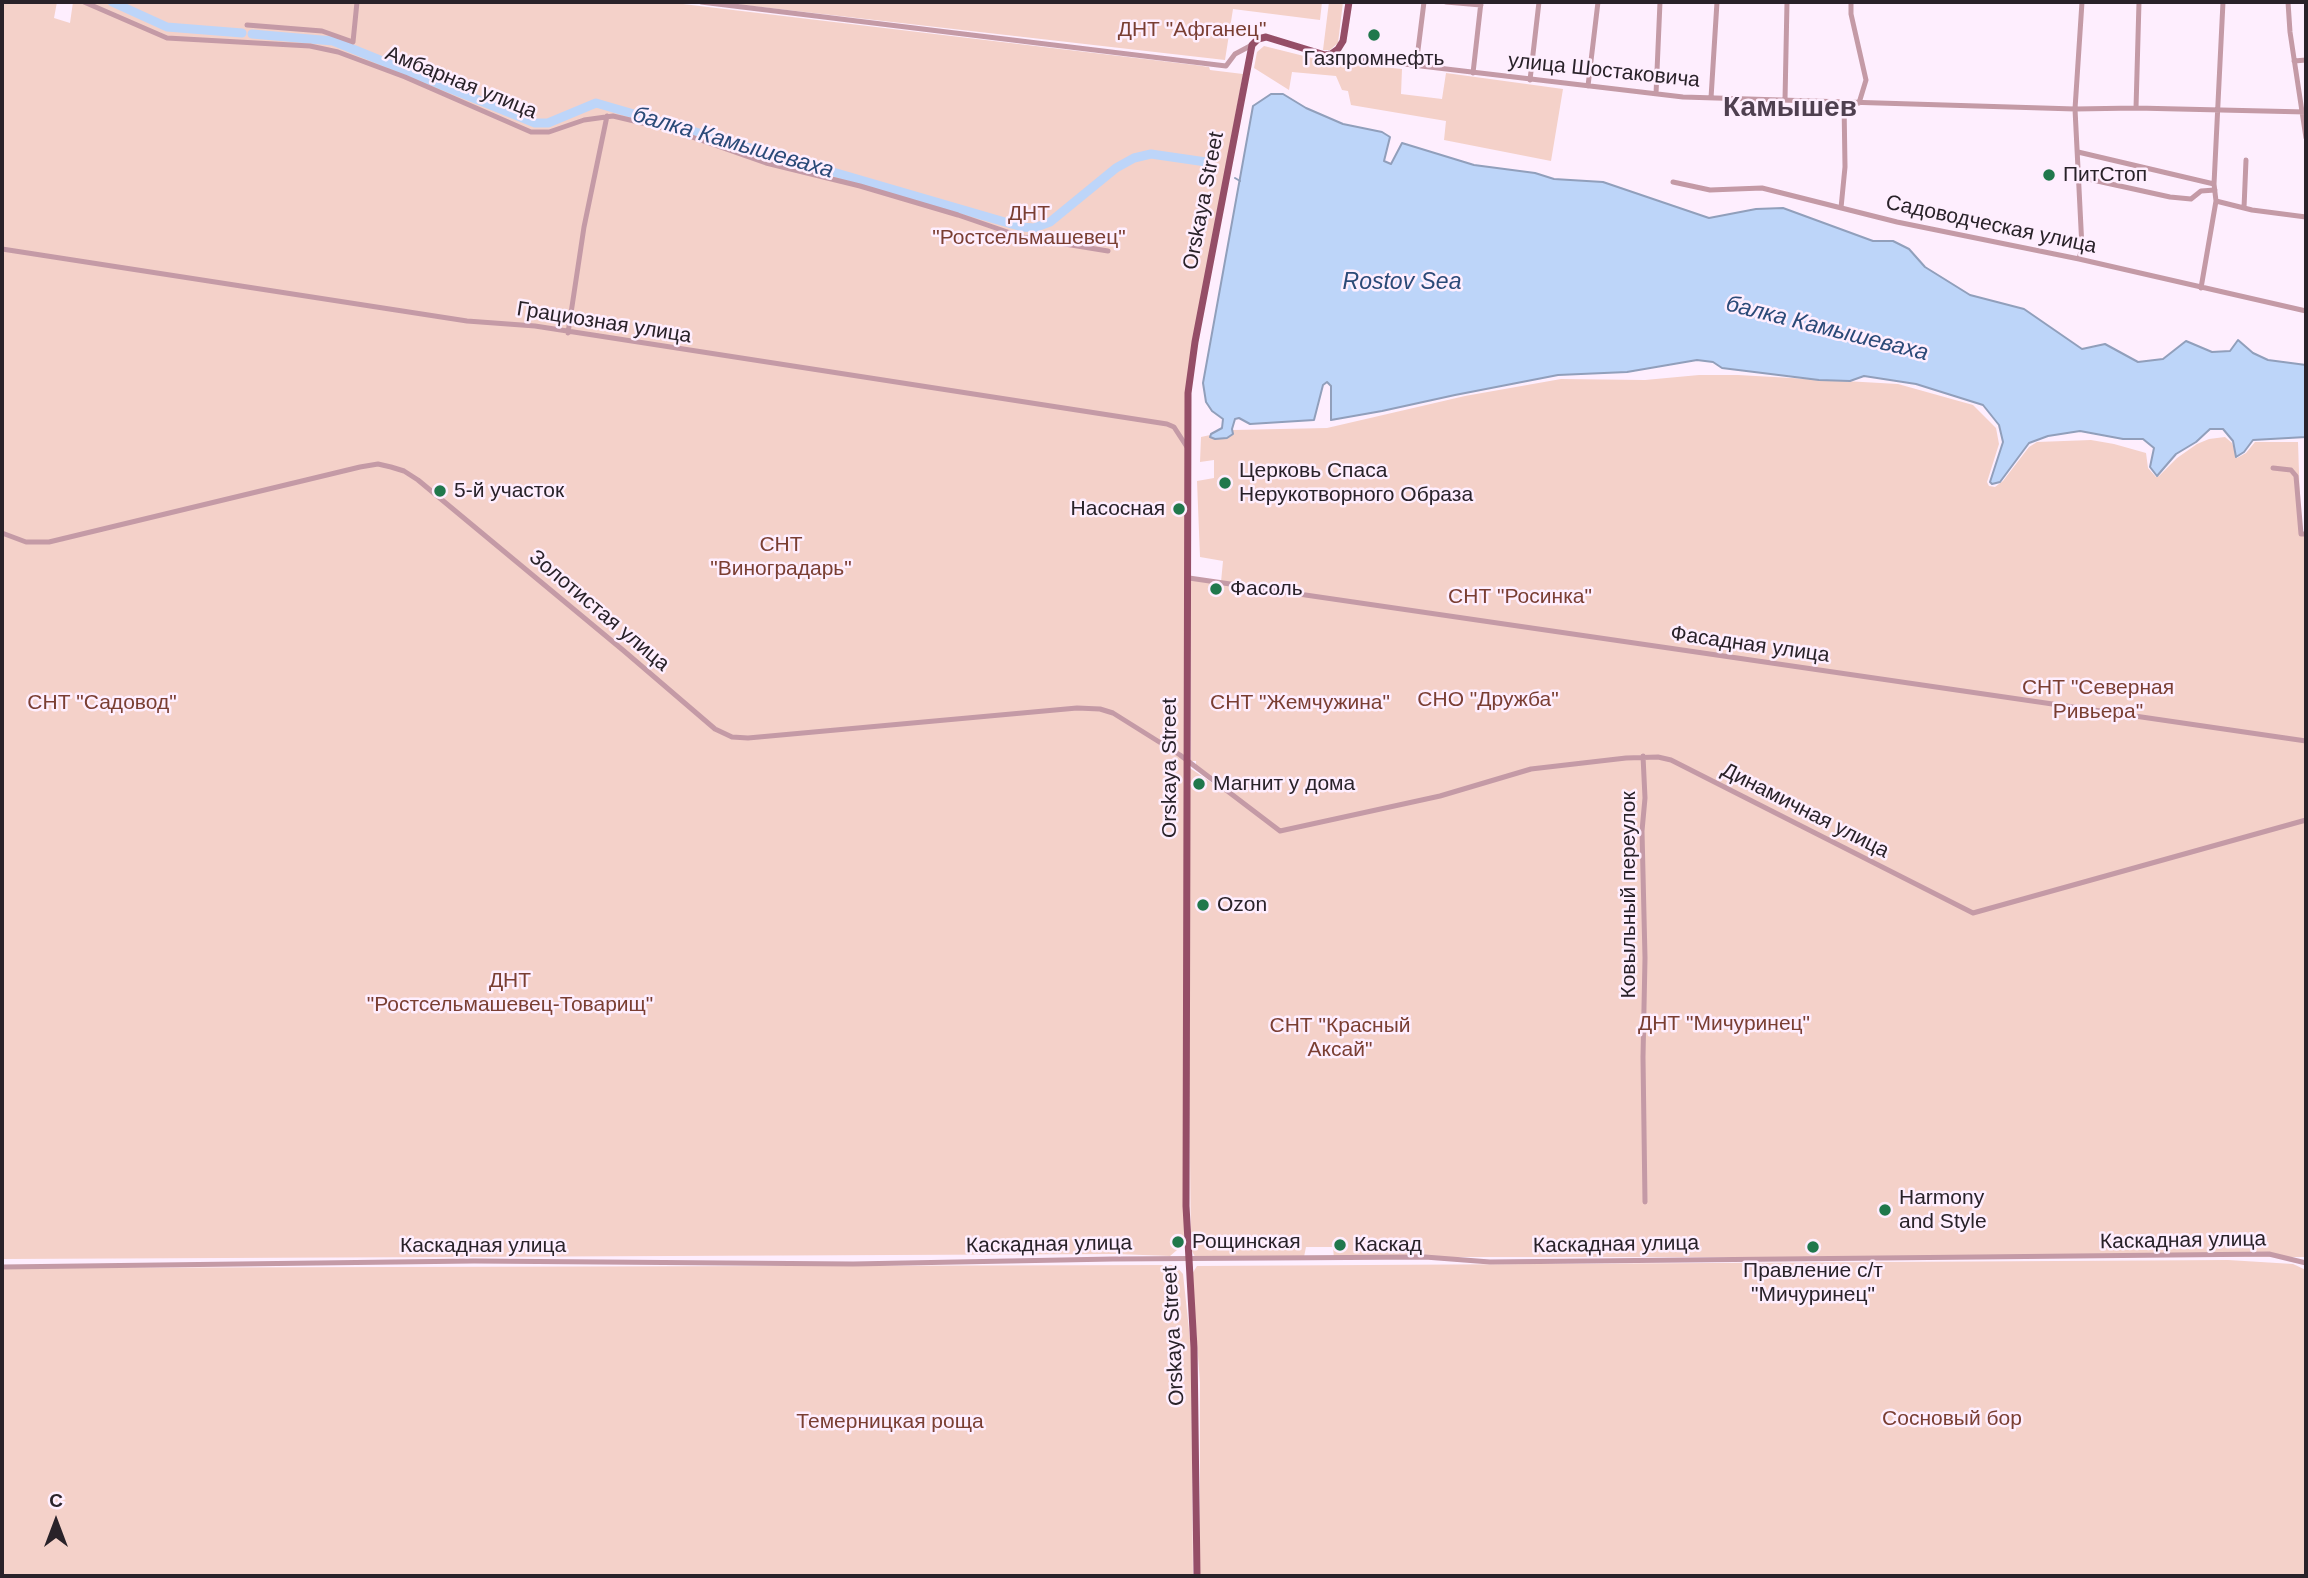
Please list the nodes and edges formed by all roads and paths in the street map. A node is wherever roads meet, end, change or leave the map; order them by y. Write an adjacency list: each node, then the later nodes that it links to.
1 (84, 2): 36 (street, Амбарная улица)
2 (357, 2): 18 (street)
3 (701, 2): 19 (street)
4 (1349, 2): 20 (main road)
5 (1424, 2): 23 (street)
6 (1446, 2): 17 (street)
7 (1538, 2): 25 (street)
8 (1598, 2): 26 (street)
9 (1660, 2): 27 (street)
10 (1717, 2): 28 (street)
11 (1787, 2): 29 (street)
12 (1851, 2): 31 (street)
13 (2082, 2): 33 (street)
14 (2138, 2): 32 (street)
15 (2223, 2): 34 (street)
16 (2288, 2): 22 (street)
17 (1481, 4): 24 (street)
18 (247, 25)
19 (1252, 45): 20 (main road); 53 (main road, Orskaya Street)
20 (1325, 55): 23 (street, улица Шостаковича)
21 (2306, 60): 22 (street)
22 (2294, 61): 35 (street)
23 (1416, 66): 24 (street, улица Шостаковича)
24 (1473, 73): 25 (street, улица Шостаковича)
25 (1530, 80): 26 (street, улица Шостаковича)
26 (1588, 86): 27 (street, улица Шостаковича)
27 (1656, 94): 28 (street, улица Шостаковича)
28 (1712, 98): 29 (street, улица Шостаковича)
29 (1785, 100): 30 (street, улица Шостаковича)
30 (1844, 102): 31 (street, улица Шостаковича); 44 (street)
31 (1859, 103): 33 (street, улица Шостаковича)
32 (2136, 108): 33 (street, улица Шостаковича); 34 (street, улица Шостаковича)
33 (2075, 109): 38 (street)
34 (2217, 110): 35 (street, улица Шостаковича); 42 (street)
35 (2304, 112): 37 (street)
36 (607, 116): 48 (street, Амбарная улица); 52 (street)
37 (2306, 138)
38 (2078, 152): 40 (street); 42 (street)
39 (2246, 160): 45 (street)
40 (2079, 177): 42 (street); 49 (street)
41 (1673, 182): 44 (street, Садоводческая улица)
42 (2214, 187): 43 (street)
43 (2216, 201): 45 (street); 50 (street)
44 (1841, 208): 49 (street, Садоводческая улица)
45 (2244, 208): 46 (street)
46 (2306, 218)
47 (2, 249): 52 (street, Грациозная улица)
48 (1108, 251)
49 (2079, 259): 50 (street, Садоводческая улица)
50 (2201, 288): 51 (street, Садоводческая улица)
51 (2303, 311)
52 (568, 333): 53 (street, Грациозная улица)
53 (1188, 450): 57 (main road, Orskaya Street)
54 (2273, 468): 56 (street)
55 (2, 533): 60 (street, Золотистая улица)
56 (2306, 534)
57 (1189, 578): 58 (street, Фасадная улица); 60 (main road, Orskaya Street)
58 (2306, 741)
59 (1643, 756): 61 (street, Динамичная улица); 62 (street, Динамичная улица); 63 (street, Ковыльный переулок)
60 (1187, 760): 62 (street, Золотистая улица); 64 (main road, Orskaya Street)
61 (2306, 820)
62 (1280, 831)
63 (1645, 1202)
64 (1188, 1259): 65 (street, Каскадная улица); 66 (street, Каскадная улица); 67 (main road, Orskaya Street)
65 (2306, 1263)
66 (2, 1267)
67 (1197, 1576)

